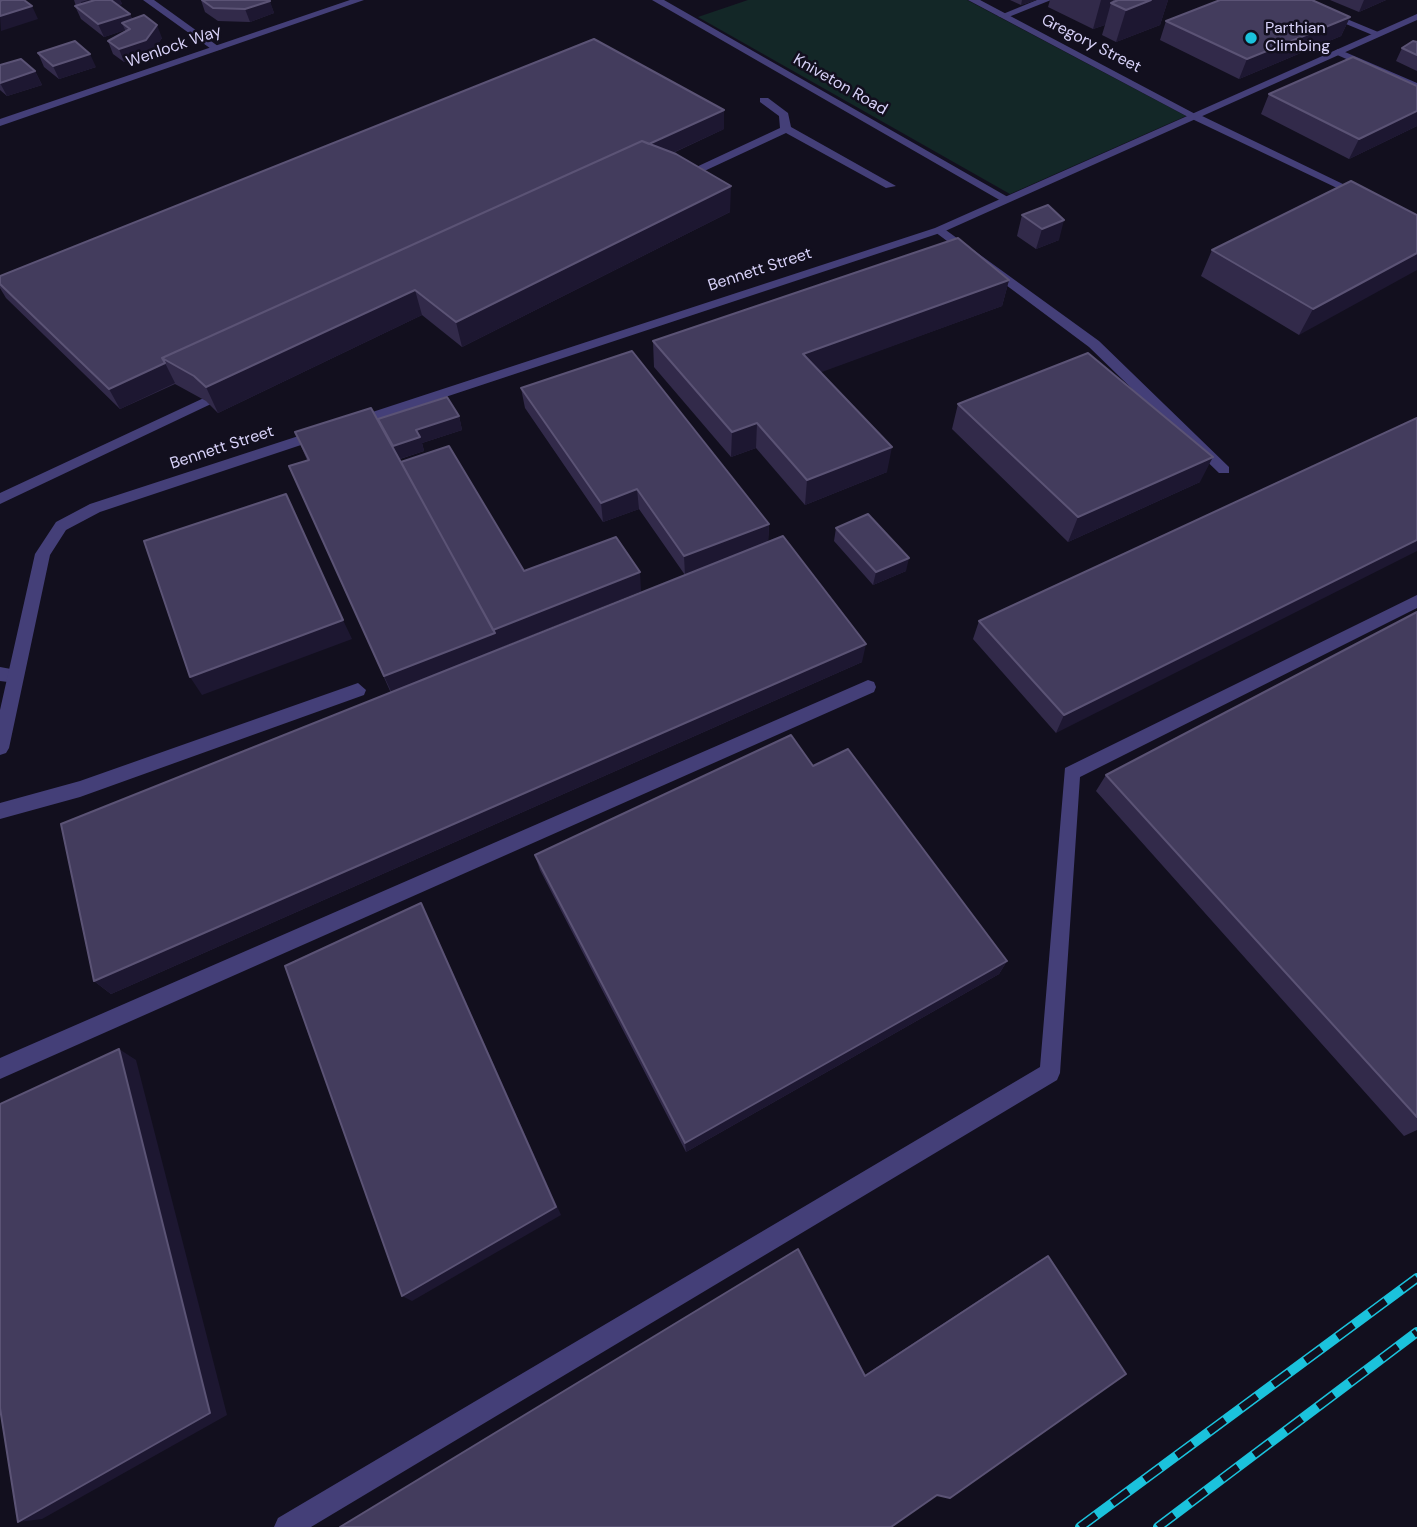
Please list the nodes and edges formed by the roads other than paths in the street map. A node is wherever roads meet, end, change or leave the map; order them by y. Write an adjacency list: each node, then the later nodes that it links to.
1 (148, 0): 10 (street)
2 (359, 0): 10 (street, Wenlock Way)
3 (657, 0): 20 (street, Kniveton Road)
4 (973, 0): 7 (street, Gregory Street)
5 (1046, 0): 7 (street)
6 (1293, 0): 9 (street)
7 (1003, 16): 14 (street, Gregory Street)
8 (1417, 17): 9 (street, Bennett Street)
9 (1378, 34): 11 (street, Bennett Street)
10 (217, 49): 15 (street, Wenlock Way)
11 (1338, 52): 12 (street); 14 (street, Bennett Street)
12 (1417, 87)
13 (764, 100): 16 (street)
14 (1194, 116): 19 (street, Gregory Street); 20 (street, Bennett Street)
15 (0, 123)
16 (786, 129): 17 (street); 18 (street)
17 (677, 180)
18 (890, 186)
19 (1341, 186)
20 (1007, 200): 21 (street, Bennett Street)
21 (939, 230): 23 (street); 26 (street, Bennett Street)
22 (206, 401): 24 (street)
23 (1224, 470)
24 (0, 499)
25 (1417, 601): 32 (street)
26 (8, 675): 29 (street, Bennett Street)
27 (868, 687): 31 (street)
28 (358, 690): 30 (street)
29 (0, 748)
30 (0, 811)
31 (0, 1069)
32 (287, 1527)

